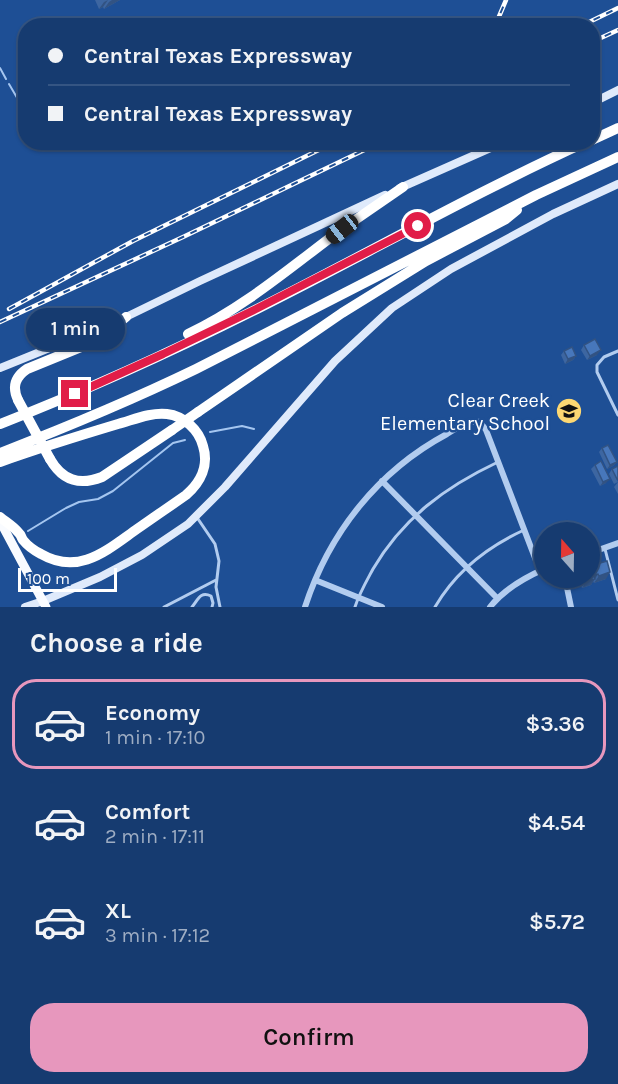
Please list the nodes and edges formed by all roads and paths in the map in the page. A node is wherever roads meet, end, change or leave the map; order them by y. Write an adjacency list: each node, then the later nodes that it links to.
1 (618, 90): 2 (main road)
2 (600, 98)
3 (618, 128): 4 (highway)
4 (600, 136)
5 (486, 150): 9 (main road)
6 (569, 150): 14 (highway)
7 (618, 157): 10 (highway)
8 (618, 184): 22 (main road)
9 (403, 187): 11 (main road); 14 (highway)
10 (536, 195): 11 (highway, bridge); 17 (highway)
11 (126, 317): 13 (main road)
12 (618, 351): 15 (lane)
13 (0, 368)
14 (91, 388): 16 (highway)
15 (618, 415)
16 (0, 424)
17 (0, 453)
18 (0, 462): 23 (highway)
19 (498, 462): 20 (street); 21 (lane); 24 (street)
20 (382, 481): 21 (street); 32 (street)
21 (415, 514): 29 (street); 34 (lane)
22 (196, 516): 31 (lane); 37 (main road)
23 (0, 519): 37 (main road)
24 (524, 530): 28 (street); 29 (lane)
25 (618, 543): 26 (street)
26 (605, 548): 27 (street); 36 (lane)
27 (600, 550)
28 (534, 552)
29 (467, 567): 35 (street); 46 (lane)
30 (534, 574): 35 (street)
31 (216, 580): 39 (lane); 42 (lane)
32 (315, 580): 34 (street); 43 (street)
33 (567, 588): 48 (street)
34 (358, 597): 44 (lane); 45 (street)
35 (497, 598): 47 (street)
36 (618, 600)
37 (45, 604): 38 (main road)
38 (25, 607)
39 (164, 607)
40 (192, 607): 41 (lane)
41 (212, 607)
42 (220, 607)
43 (305, 607)
44 (355, 607)
45 (381, 607)
46 (435, 607)
47 (490, 607)
48 (571, 607)

